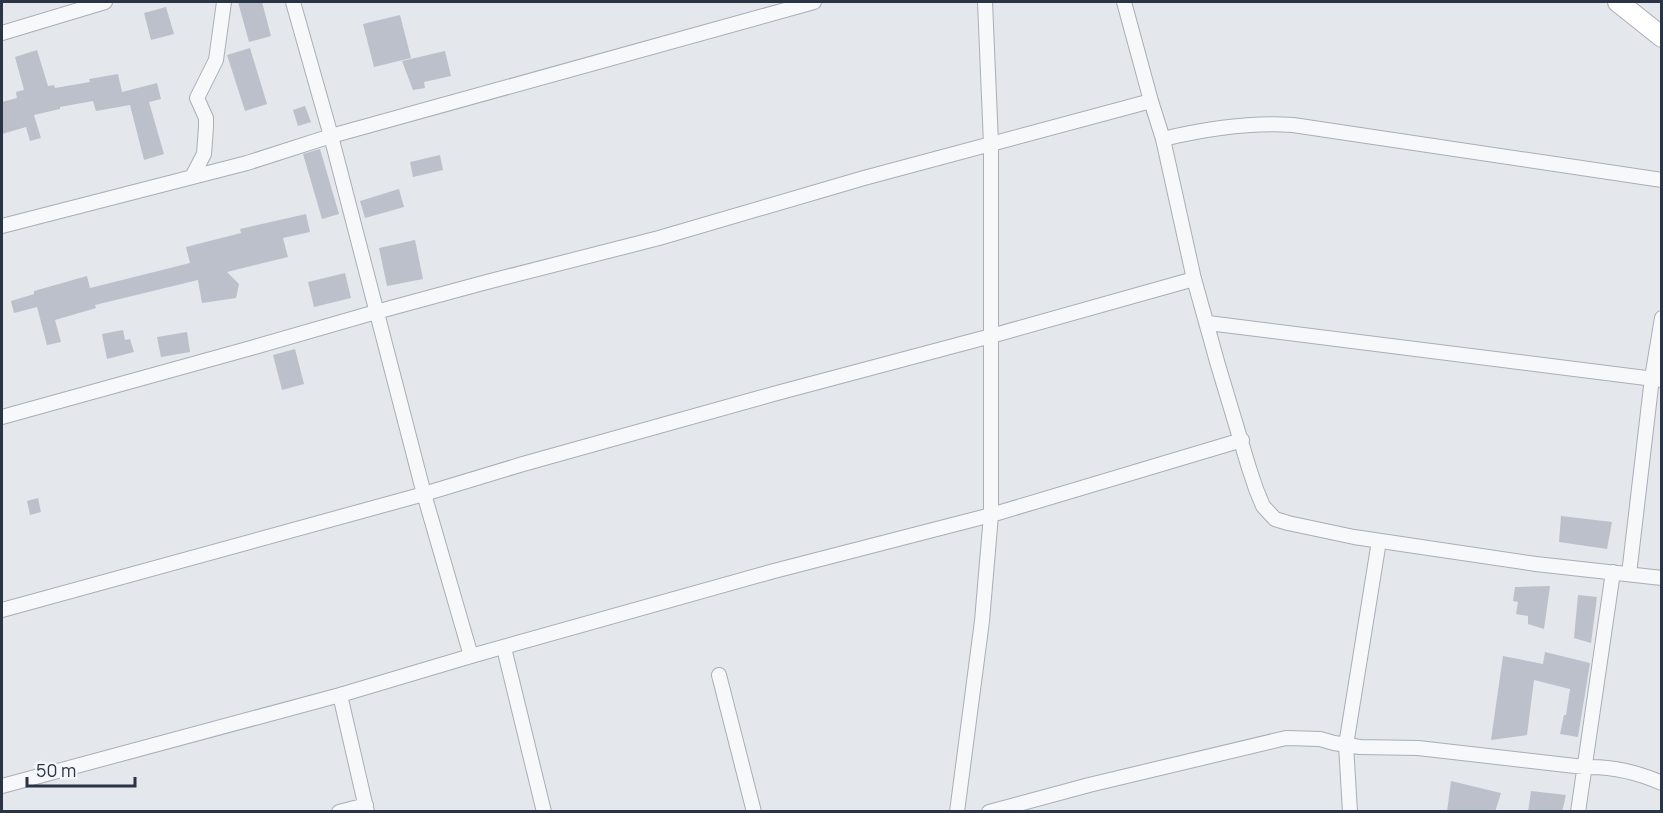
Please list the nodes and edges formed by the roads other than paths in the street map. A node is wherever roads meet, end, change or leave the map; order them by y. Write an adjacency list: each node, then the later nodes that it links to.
1 (105, 2): 8 (street)
2 (224, 2): 14 (street)
3 (293, 2): 11 (street)
4 (814, 2): 11 (street)
5 (985, 2): 13 (street)
6 (1124, 2): 10 (street)
7 (1618, 2): 9 (main road)
8 (2, 33)
9 (1662, 37)
10 (1151, 101): 12 (street); 13 (street)
11 (331, 136): 14 (street); 18 (street)
12 (1163, 139): 15 (street); 17 (street)
13 (990, 144): 18 (street); 21 (street)
14 (192, 177): 16 (street)
15 (1662, 180)
16 (2, 226)
17 (1194, 279): 20 (street); 21 (street)
18 (376, 312): 23 (street); 25 (street)
19 (1662, 318): 22 (street)
20 (1208, 323): 22 (street); 24 (street)
21 (991, 336): 25 (street); 26 (street)
22 (1657, 379): 29 (street)
23 (2, 417)
24 (1242, 440): 26 (street); 27 (street)
25 (424, 494): 31 (street); 33 (street)
26 (991, 515): 32 (street); 44 (street)
27 (1379, 541): 28 (street); 36 (street)
28 (1613, 572): 29 (street); 37 (street)
29 (1629, 574): 30 (street)
30 (1662, 578)
31 (2, 610)
32 (504, 648): 33 (street); 42 (street)
33 (471, 656): 35 (street)
34 (719, 675): 43 (street)
35 (340, 695): 39 (street); 40 (street)
36 (1346, 745): 37 (street); 45 (street); 46 (street)
37 (1584, 767): 38 (street); 47 (street)
38 (1662, 783)
39 (2, 786)
40 (366, 808): 41 (street)
41 (339, 812)
42 (544, 812)
43 (754, 812)
44 (957, 812)
45 (989, 812)
46 (1350, 812)
47 (1578, 812)

